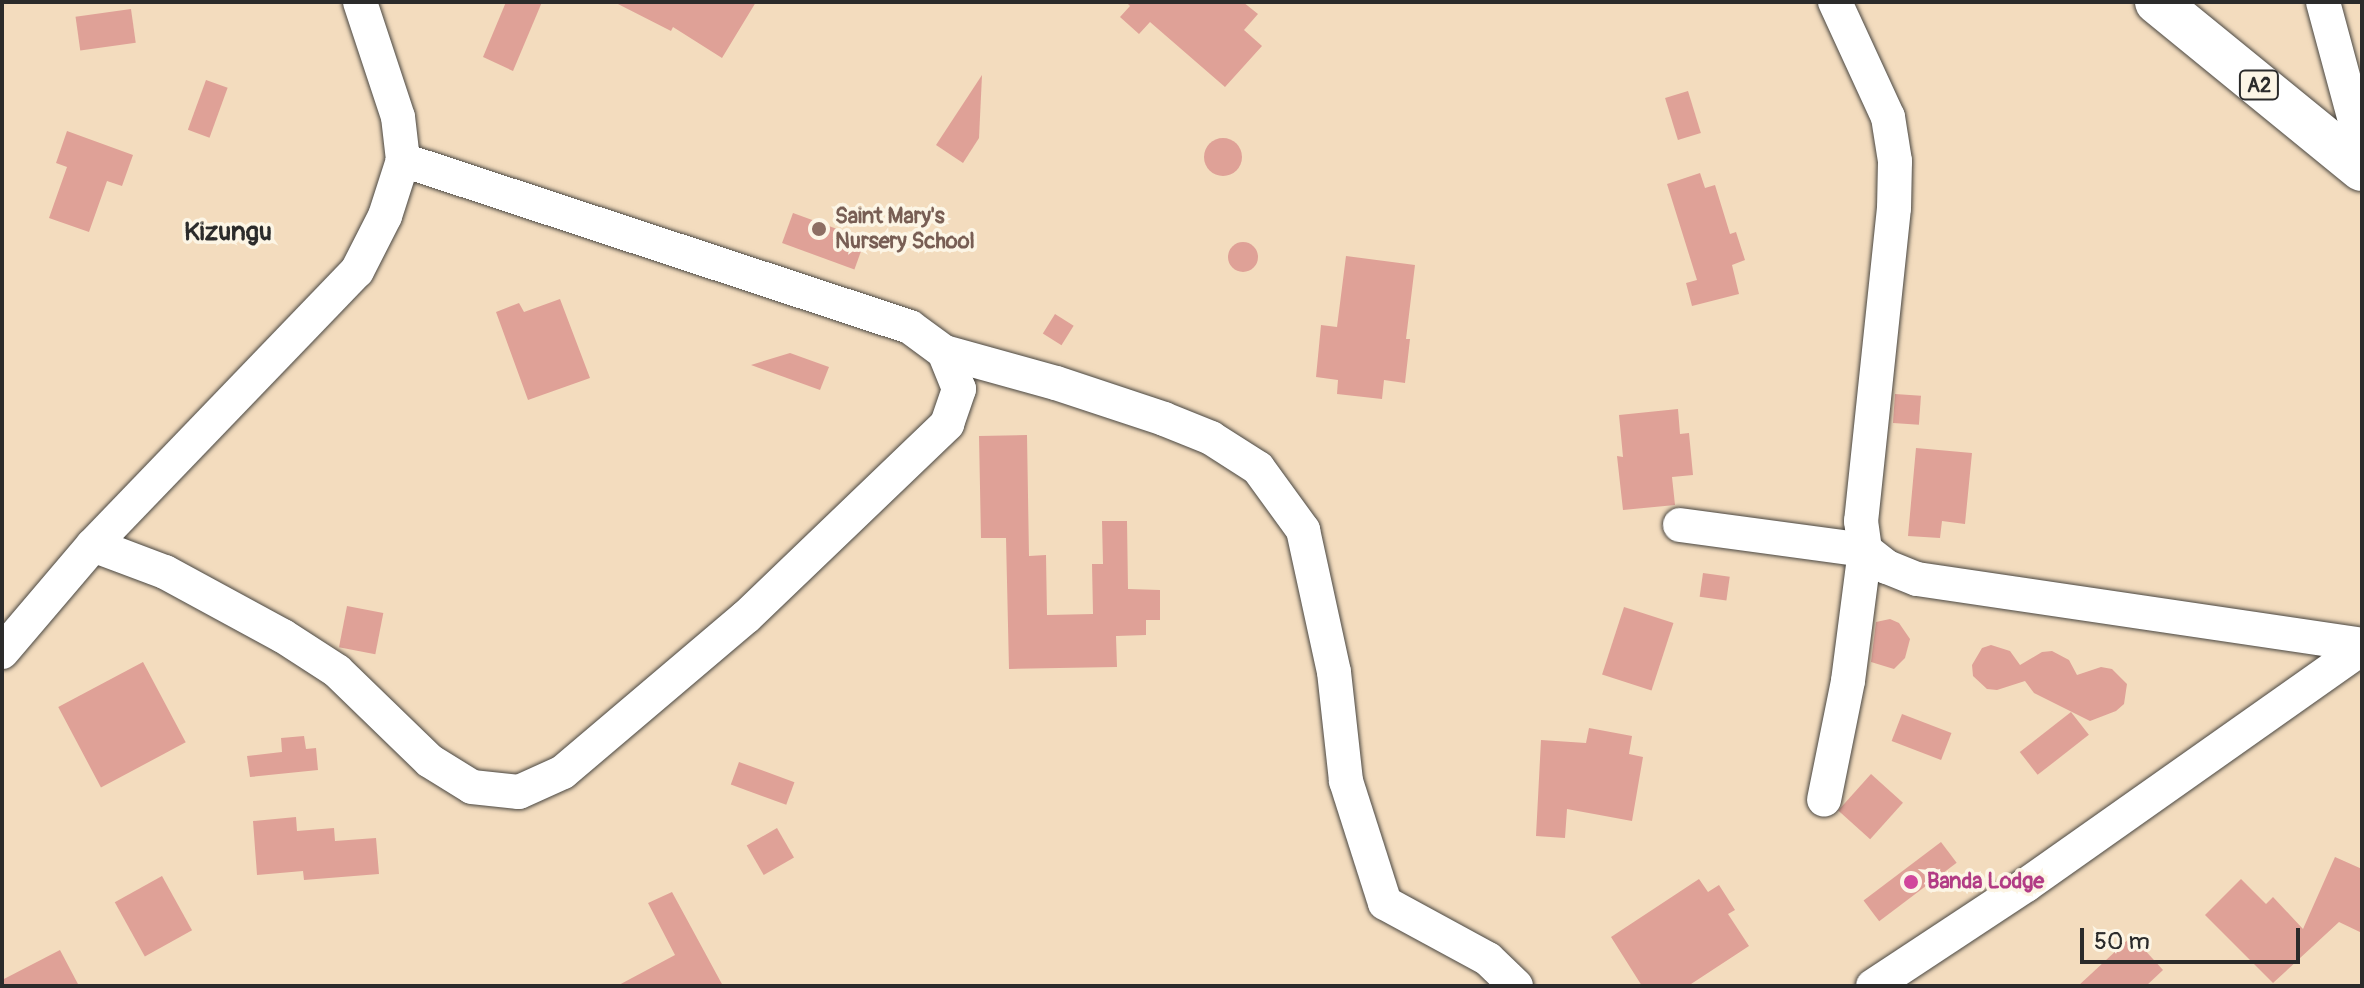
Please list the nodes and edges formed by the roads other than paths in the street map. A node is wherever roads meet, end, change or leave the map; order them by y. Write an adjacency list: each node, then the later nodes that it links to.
1 (360, 2): 6 (street)
2 (1835, 2): 11 (street)
3 (2157, 2): 7 (highway, A2)
4 (2323, 2): 5 (street)
5 (2362, 147)
6 (403, 160): 8 (street); 10 (street)
7 (2362, 169)
8 (944, 352): 10 (street); 15 (street)
9 (1680, 525): 11 (street)
10 (93, 545): 13 (street)
11 (1865, 550): 12 (street); 14 (street)
12 (2362, 647): 16 (street)
13 (2, 652)
14 (1824, 800)
15 (1516, 986)
16 (1873, 986)

